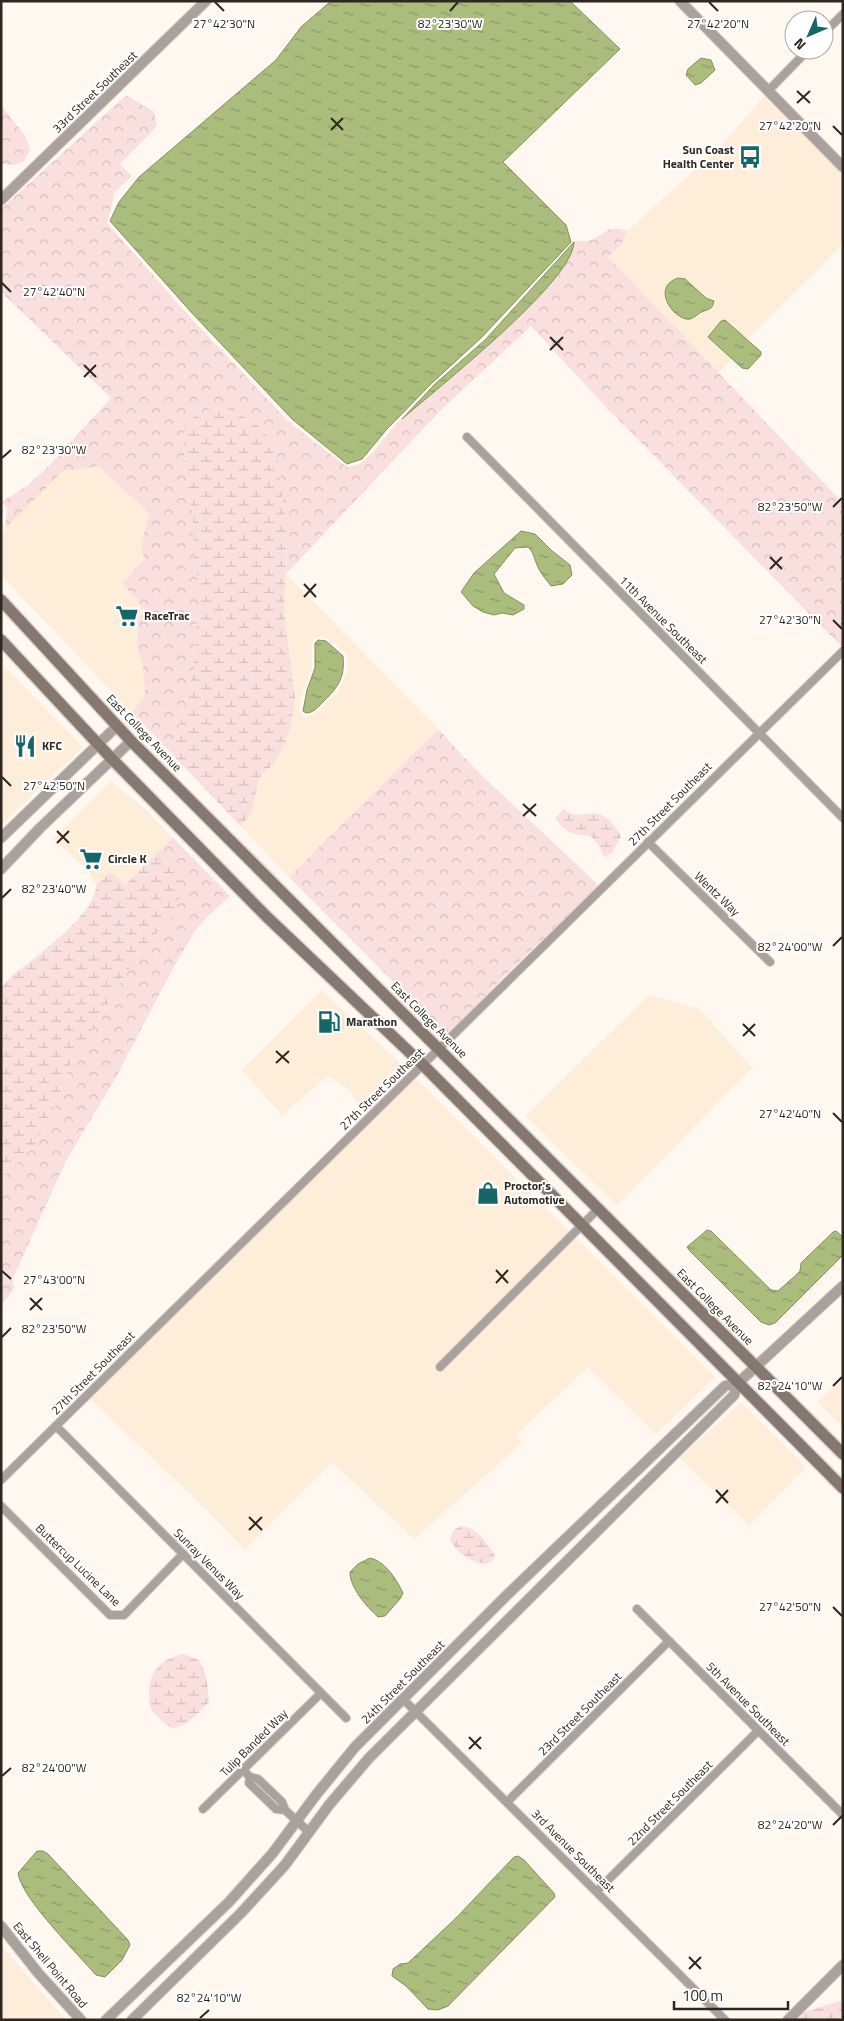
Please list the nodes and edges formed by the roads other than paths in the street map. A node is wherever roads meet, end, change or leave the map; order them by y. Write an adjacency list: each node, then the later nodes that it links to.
1 (206, 1): 8 (street, 33rd Street Southeast)
2 (680, 1): 6 (street)
3 (843, 14): 4 (street)
4 (834, 23)
5 (798, 60): 6 (street)
6 (768, 91): 7 (street)
7 (843, 167)
8 (1, 200)
9 (467, 437): 14 (street, 11th Avenue Southeast)
10 (1, 600): 13 (main road, East College Avenue)
11 (1, 640): 16 (main road)
12 (843, 651): 14 (street, 27th Street Southeast)
13 (117, 726): 15 (main road, East College Avenue); 16 (street)
14 (759, 732): 18 (street, 11th Avenue Southeast); 20 (street, 27th Street Southeast)
15 (131, 741): 17 (street); 23 (main road, East College Avenue)
16 (98, 744): 17 (main road); 19 (street)
17 (112, 759): 21 (street); 24 (main road)
18 (843, 818)
19 (1, 838)
20 (648, 842): 22 (street, Wentz Way); 23 (street, 27th Street Southeast)
21 (1, 869)
22 (770, 962)
23 (439, 1049): 24 (street, 27th Street Southeast); 25 (main road, East College Avenue)
24 (423, 1066): 26 (main road); 31 (street, 27th Street Southeast)
25 (598, 1209): 26 (street); 29 (main road, East College Avenue)
26 (581, 1225): 28 (street); 30 (main road)
27 (843, 1286): 29 (street, 24th Street Southeast)
28 (440, 1367)
29 (756, 1367): 30 (street, 24th Street Southeast); 32 (main road, East College Avenue)
30 (738, 1383): 34 (main road); 40 (street, 24th Street Southeast); 41 (street, 24th Street Southeast)
31 (56, 1426): 33 (street, 27th Street Southeast); 36 (street, Sunray Venus Way)
32 (843, 1454)
33 (1, 1480)
34 (843, 1488)
35 (1, 1506): 36 (street, Buttercup Lucine Lane)
36 (183, 1554): 39 (street, Sunray Venus Way)
37 (636, 1608): 38 (street, 5th Avenue Southeast)
38 (669, 1641): 43 (street, 5th Avenue Southeast); 45 (street, 23rd Street Southeast)
39 (321, 1693): 42 (street, Sunray Venus Way); 44 (street, Tulip Banded Way)
40 (404, 1700): 41 (street, 3rd Avenue Southeast); 48 (street, 24th Street Southeast)
41 (416, 1712): 45 (street, 3rd Avenue Southeast); 49 (street, 24th Street Southeast)
42 (346, 1718)
43 (758, 1730): 47 (street, 5th Avenue Southeast); 50 (street, 22nd Street Southeast)
44 (243, 1770): 46 (street, Tulip Banded Way); 48 (street)
45 (507, 1802): 50 (street, 3rd Avenue Southeast)
46 (203, 1809)
47 (843, 1815)
48 (297, 1820): 49 (street); 54 (street, 24th Street Southeast)
49 (309, 1832): 55 (street, 24th Street Southeast)
50 (597, 1891): 56 (street, 3rd Avenue Southeast)
51 (1, 1926): 53 (street, East Shell Point Road)
52 (843, 1965): 57 (street)
53 (81, 2020)
54 (106, 2020)
55 (132, 2020)
56 (725, 2020)
57 (788, 2020)

